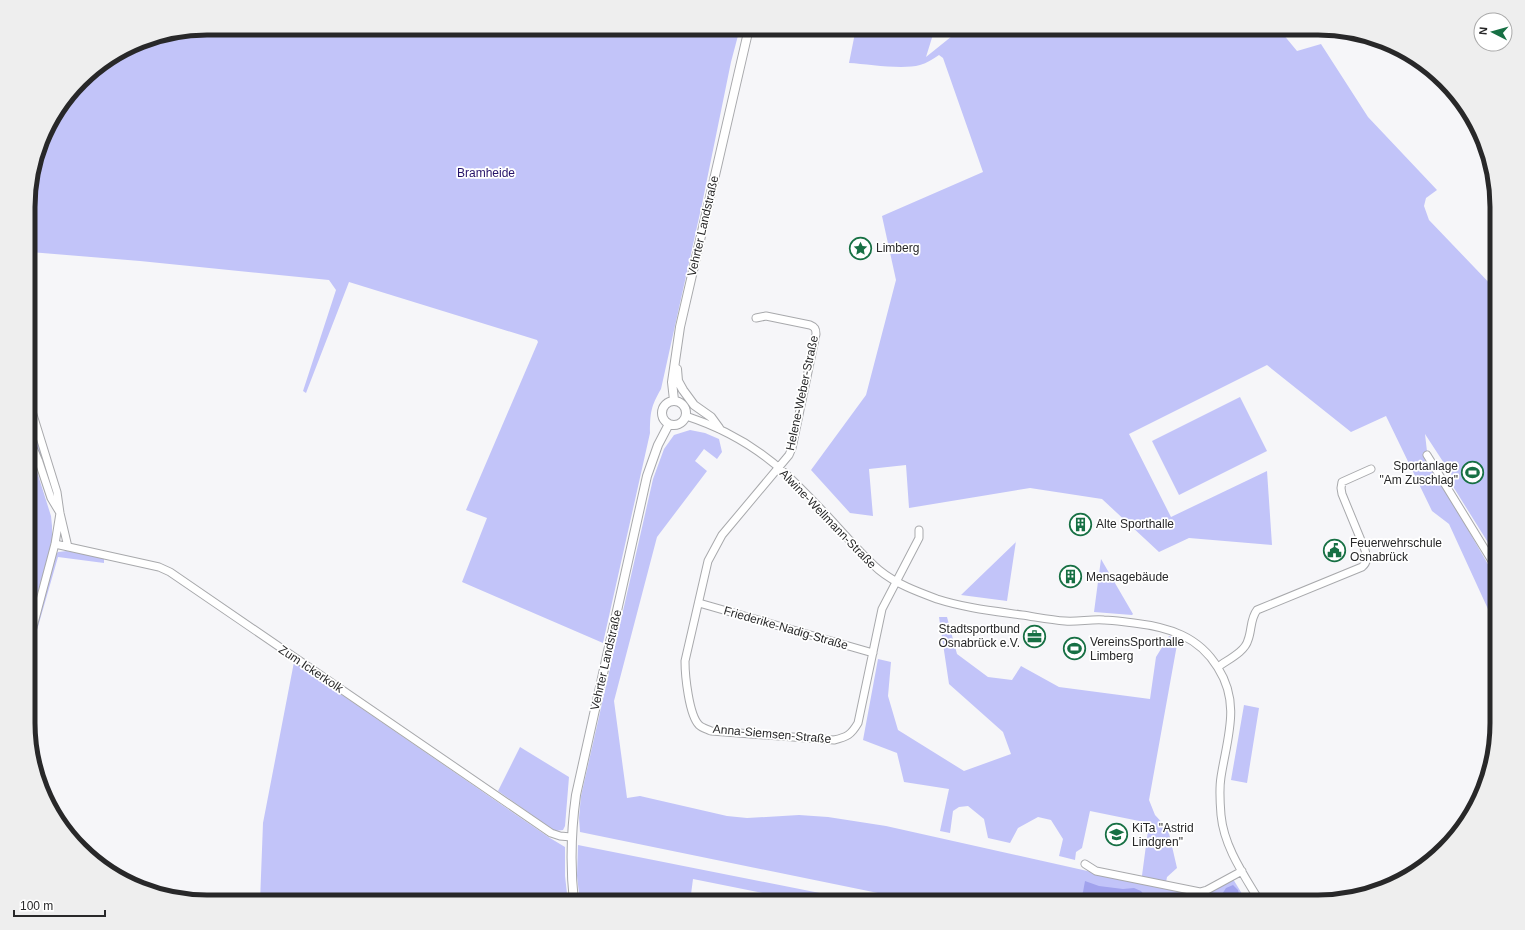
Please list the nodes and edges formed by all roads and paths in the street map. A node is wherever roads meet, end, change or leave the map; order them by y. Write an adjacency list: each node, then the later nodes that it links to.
1 (748, 35): 3 (main road, Vehrter Landstraße)
2 (756, 318): 11 (street, Helene-Weber-Straße)
3 (674, 363): 4 (main road, Vehrter Landstraße); 8 (main road)
4 (674, 400): 5 (main road); 7 (main road)
5 (686, 416): 7 (main road); 8 (street, Alwine-Wellmann-Straße)
6 (35, 421): 13 (street)
7 (669, 424): 23 (main road, Vehrter Landstraße)
8 (718, 428): 11 (street, Alwine-Wellmann-Straße)
9 (35, 453): 13 (street)
10 (1427, 455): 17 (street)
11 (779, 468): 18 (street, Alwine-Wellmann-Straße); 19 (street, Anna-Siemsen-Straße)
12 (1371, 469): 22 (street)
13 (60, 513): 15 (street); 16 (street)
14 (919, 530): 18 (street, Anna-Siemsen-Straße)
15 (55, 544): 16 (street, Zum Ickerkolk); 20 (street)
16 (68, 547): 23 (street, Zum Ickerkolk)
17 (1490, 558)
18 (896, 582): 21 (street, Anna-Siemsen-Straße); 22 (street, Alwine-Wellmann-Straße)
19 (699, 603): 21 (street, Friederike-Nadig-Straße); 21 (street, Anna-Siemsen-Straße)
20 (35, 619)
21 (873, 653)
22 (1218, 667): 25 (street, Alwine-Wellmann-Straße)
23 (571, 837): 26 (main road, Vehrter Landstraße)
24 (1085, 864): 25 (street)
25 (1242, 871): 27 (street, Alwine-Wellmann-Straße)
26 (573, 895)
27 (1256, 895)

